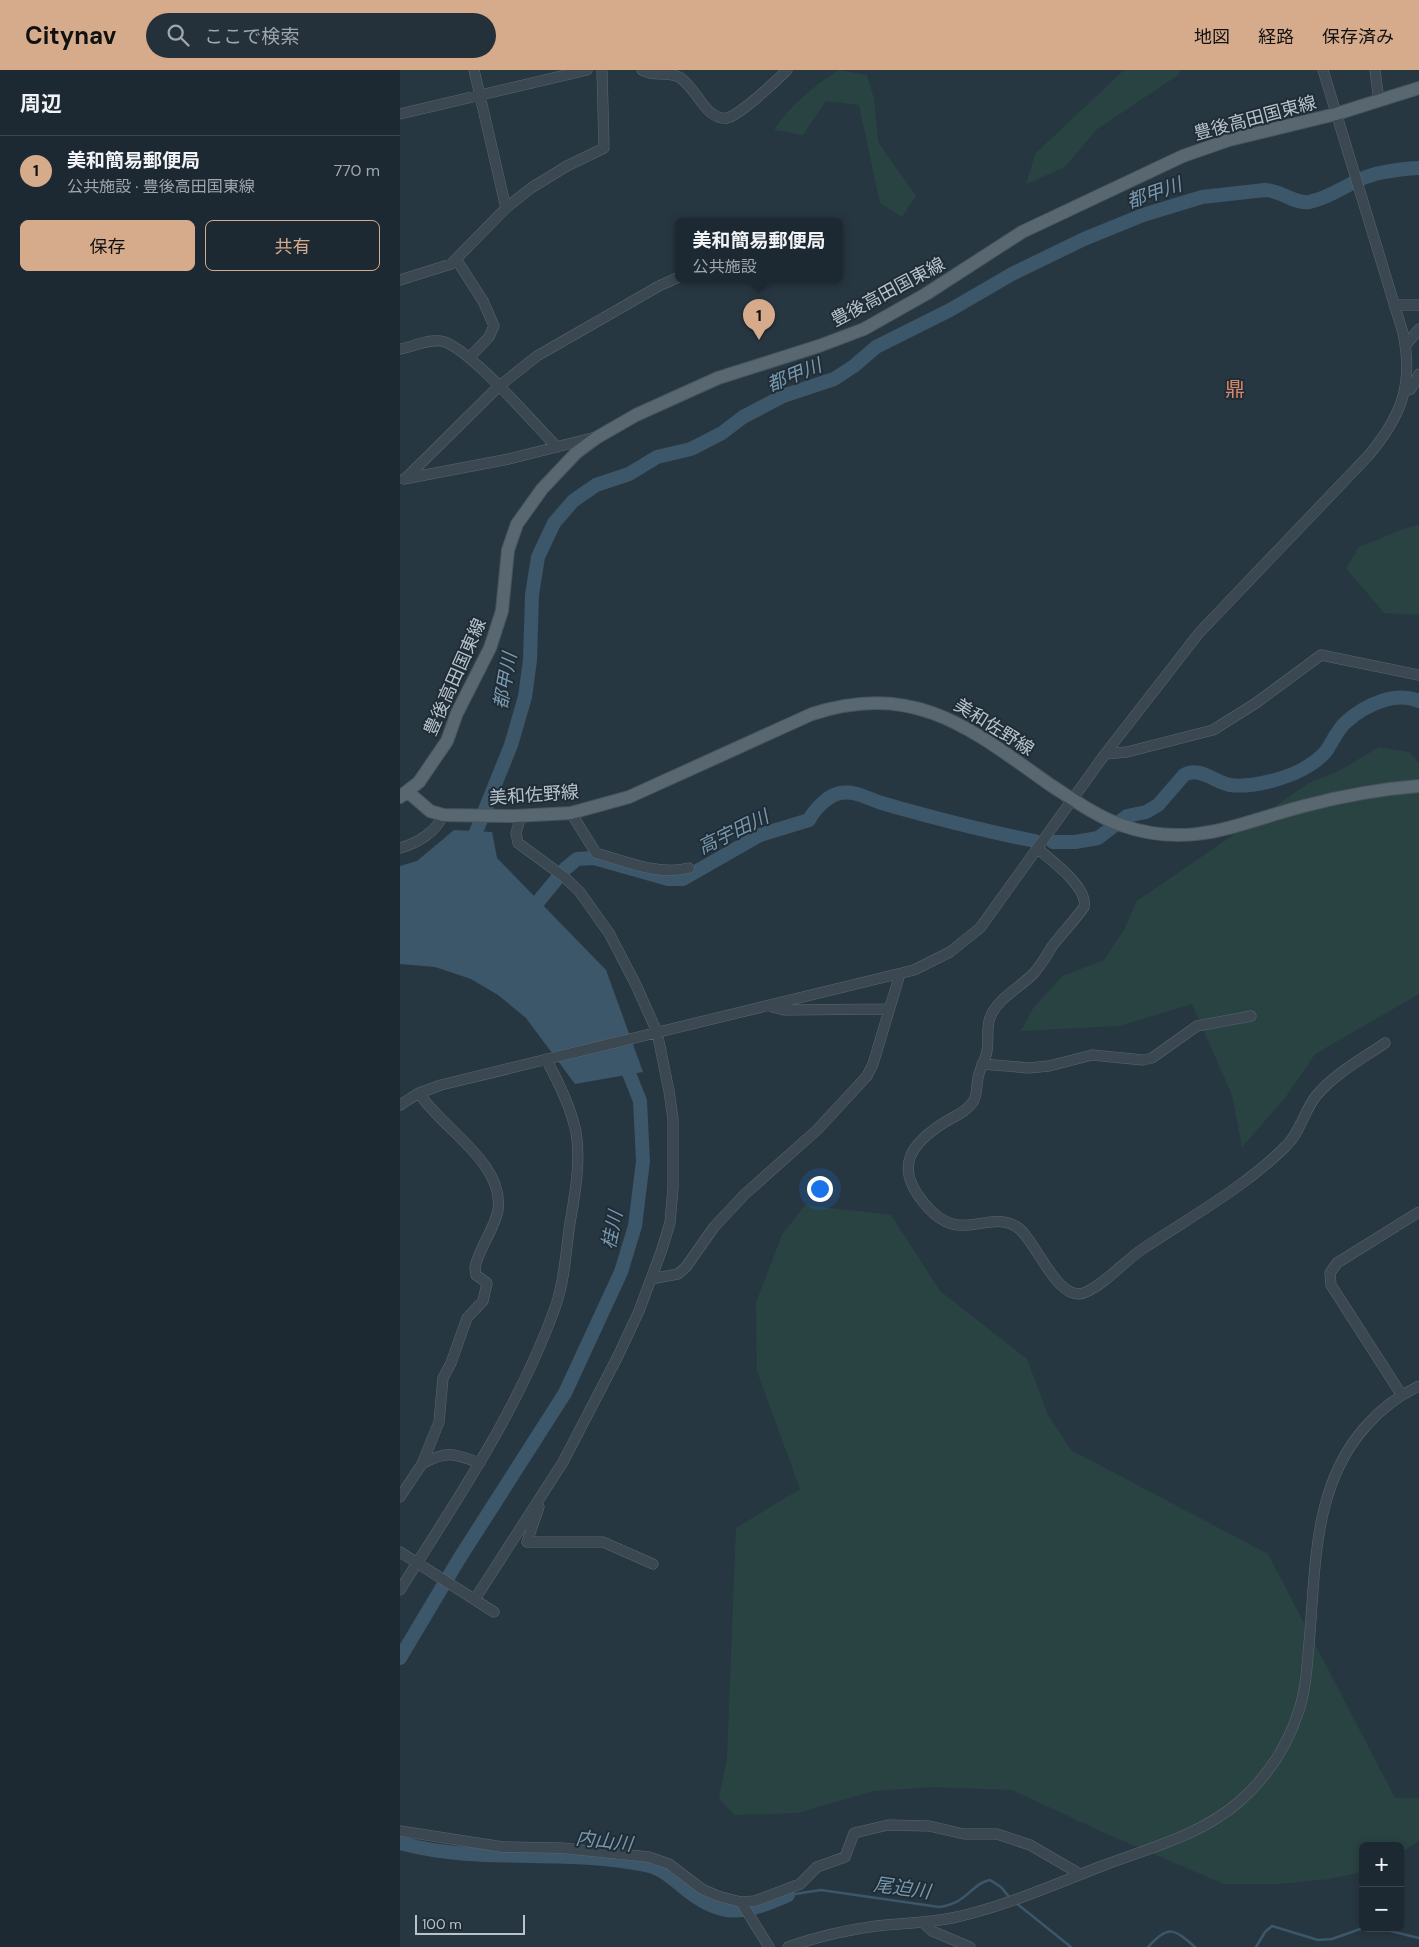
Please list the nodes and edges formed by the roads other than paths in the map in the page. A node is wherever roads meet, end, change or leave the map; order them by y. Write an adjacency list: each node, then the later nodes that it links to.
1 (474, 70): 9 (street)
2 (588, 70): 9 (street)
3 (602, 70): 13 (street)
4 (642, 70): 5 (street)
5 (787, 70)
6 (1324, 70): 12 (street)
7 (1375, 70): 10 (street)
8 (1419, 88): 10 (main road, 豊後高田国東線)
9 (481, 95): 11 (street); 13 (street)
10 (1379, 101): 12 (main road, 豊後高田国東線)
11 (400, 114)
12 (1336, 114): 17 (street); 26 (main road, 豊後高田国東線)
13 (506, 208): 14 (street)
14 (456, 260): 16 (street); 22 (street)
15 (675, 279): 24 (street)
16 (400, 280)
17 (1394, 305): 18 (street); 20 (street)
18 (1419, 305)
19 (1419, 329): 20 (street)
20 (1405, 346): 25 (street)
21 (400, 349): 22 (street)
22 (469, 358): 24 (street)
23 (1419, 374): 25 (street)
24 (498, 387): 27 (street); 28 (street)
25 (1405, 391): 30 (street)
26 (596, 438): 27 (street); 32 (main road, 豊後高田国東線)
27 (557, 447): 28 (street)
28 (402, 480)
29 (1419, 675): 30 (street)
30 (1105, 754): 33 (street)
31 (1419, 786): 33 (main road, 美和佐野線)
32 (404, 794): 35 (main road, 美和佐野線)
33 (1073, 800): 34 (main road, 美和佐野線); 38 (street)
34 (571, 813): 36 (main road, 美和佐野線); 39 (street)
35 (448, 815): 36 (main road, 美和佐野線); 37 (street)
36 (518, 816): 44 (street)
37 (400, 848)
38 (1038, 849): 40 (street); 47 (street)
39 (689, 868)
40 (900, 974): 41 (street); 42 (street)
41 (770, 1006): 42 (street); 44 (street)
42 (888, 1009): 51 (street)
43 (1251, 1016): 47 (street)
44 (654, 1033): 46 (street); 51 (street)
45 (1385, 1043): 47 (street)
46 (548, 1058): 48 (street); 54 (street)
47 (982, 1064)
48 (419, 1093): 49 (street); 55 (street)
49 (400, 1105)
50 (1419, 1212): 53 (street)
51 (651, 1279): 56 (street)
52 (1419, 1386): 53 (street)
53 (1401, 1394): 65 (street)
54 (480, 1462): 55 (street); 59 (street)
55 (422, 1464): 57 (street)
56 (544, 1492): 60 (street); 62 (street)
57 (400, 1497)
58 (400, 1552): 59 (street)
59 (419, 1564): 61 (street); 62 (street)
60 (653, 1564)
61 (400, 1590)
62 (473, 1598): 63 (street)
63 (494, 1612)
64 (400, 1831): 66 (street)
65 (1080, 1874): 66 (street); 67 (street)
66 (740, 1902): 68 (street)
67 (922, 1922): 69 (street); 70 (street)
68 (769, 1947)
69 (788, 1947)
70 (970, 1947)

